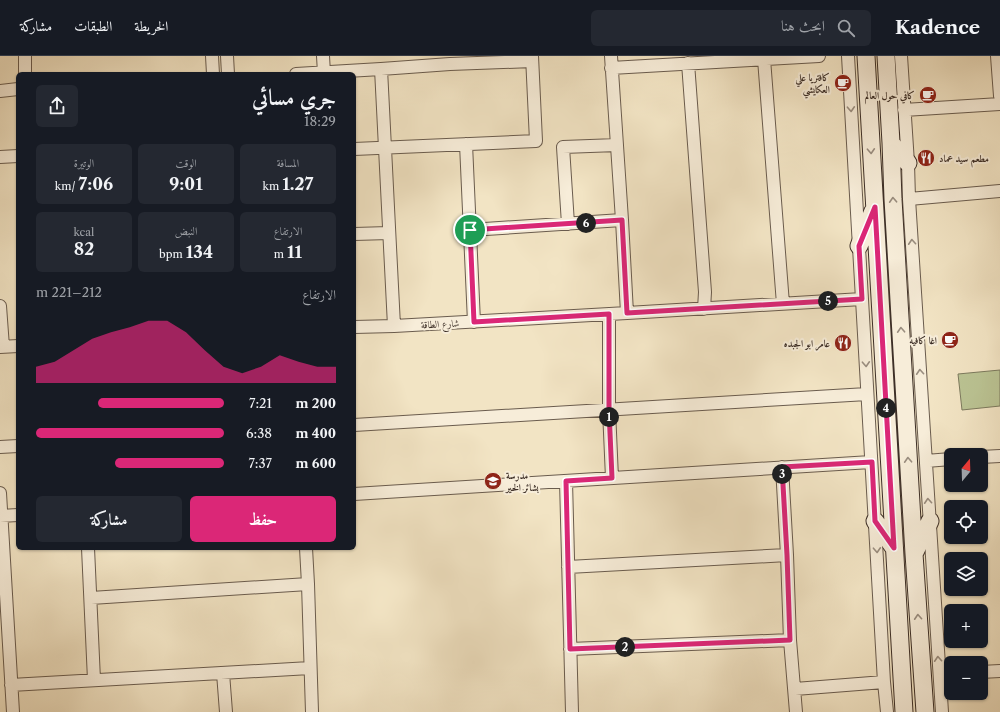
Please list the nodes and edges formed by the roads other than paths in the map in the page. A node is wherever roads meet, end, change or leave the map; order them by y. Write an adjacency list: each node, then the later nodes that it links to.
1 (25, 56): 17 (street)
2 (212, 56): 18 (street)
3 (227, 56): 19 (street)
4 (323, 56): 20 (street)
5 (610, 56): 15 (street)
6 (819, 56): 13 (street)
7 (848, 56): 42 (street, one-way to 42)
8 (866, 56): 36 (main road, one-way to 36)
9 (886, 56): 26 (main road)
10 (901, 56): 25 (street)
11 (997, 56): 23 (street)
12 (532, 58): 16 (street); 27 (street)
13 (764, 59): 14 (street); 44 (street)
14 (688, 63): 15 (street); 46 (street)
15 (611, 68): 28 (street)
16 (381, 69): 20 (street); 29 (street)
17 (25, 72)
18 (213, 72)
19 (228, 72)
20 (324, 72)
21 (16, 89): 22 (street)
22 (0, 91)
23 (1000, 96)
24 (1000, 104): 25 (street)
25 (904, 110): 33 (street)
26 (891, 143): 33 (main road); 76 (main road, one-way to 26)
27 (466, 144): 29 (street); 39 (street)
28 (617, 146): 37 (street); 38 (street)
29 (385, 148): 30 (street); 40 (street)
30 (356, 149)
31 (16, 156): 32 (street)
32 (0, 157)
33 (908, 163): 35 (street)
34 (1000, 190): 35 (street)
35 (909, 199): 62 (street, one-way to 35)
36 (875, 207): 42 (main road); 73 (main road)
37 (622, 220): 38 (street); 47 (street)
38 (568, 224): 39 (street)
39 (470, 230): 49 (street)
40 (389, 232): 41 (street); 50 (street)
41 (356, 234)
42 (859, 246): 43 (street)
43 (862, 299): 44 (street, شارع الطاقة); 54 (street, one-way to 54)
44 (783, 304): 46 (street, شارع الطاقة)
45 (0, 306): 53 (street)
46 (704, 309): 47 (street, شارع الطاقة)
47 (627, 313): 48 (street, شارع الطاقة)
48 (609, 314): 49 (street, شارع الطاقة); 55 (street)
49 (474, 322): 50 (street, شارع الطاقة)
50 (394, 326): 51 (street, شارع الطاقة)
51 (356, 327)
52 (16, 346): 53 (street)
53 (2, 347)
54 (867, 394): 55 (street); 63 (street)
55 (609, 410): 56 (street); 65 (street)
56 (356, 425)
57 (16, 446): 58 (street)
58 (0, 447)
59 (1000, 456): 60 (street)
60 (988, 457)
61 (944, 460): 62 (street)
62 (926, 461): 72 (street, one-way to 62)
63 (872, 462): 64 (street); 71 (street)
64 (782, 467): 65 (street); 77 (street)
65 (612, 478): 66 (street)
66 (566, 481): 68 (street); 78 (street)
67 (0, 493): 70 (street)
68 (356, 494)
69 (16, 515): 70 (street)
70 (1, 516): 90 (street)
71 (875, 521): 73 (main road); 89 (street, one-way to 89)
72 (930, 521): 76 (main road); 83 (street, one-way to 72)
73 (894, 548): 99 (main road)
74 (88, 550): 80 (street)
75 (306, 550): 79 (street)
76 (914, 554): 100 (main road, one-way to 76)
77 (787, 555): 78 (street); 81 (street)
78 (568, 567): 82 (street)
79 (308, 584): 80 (street); 84 (street)
80 (90, 598): 88 (street)
81 (790, 640): 82 (street); 92 (street)
82 (570, 649): 96 (street)
83 (944, 665)
84 (310, 668): 87 (street); 95 (street)
85 (1000, 671): 86 (street)
86 (988, 672)
87 (224, 673): 88 (street); 94 (street)
88 (94, 680): 90 (street)
89 (884, 682): 92 (street); 98 (street)
90 (12, 685): 93 (street)
91 (944, 687): 101 (street)
92 (795, 689): 97 (street)
93 (12, 712)
94 (226, 712)
95 (312, 712)
96 (572, 712)
97 (796, 712)
98 (886, 712)
99 (904, 712)
100 (925, 712)
101 (942, 712)

